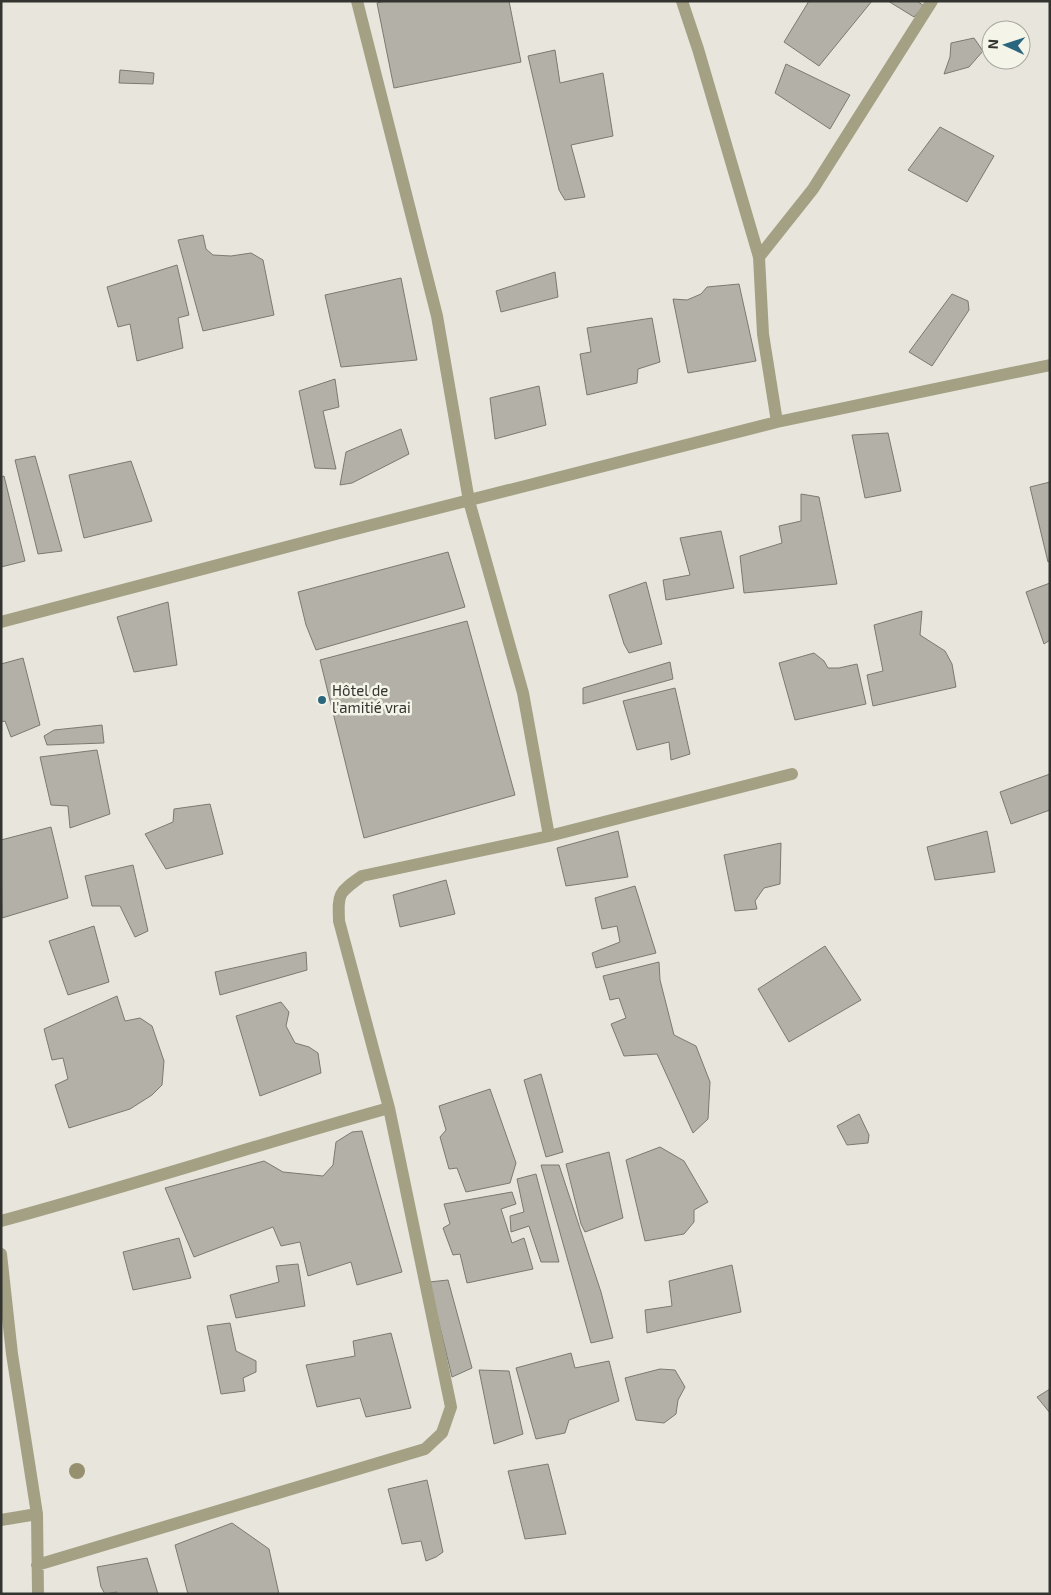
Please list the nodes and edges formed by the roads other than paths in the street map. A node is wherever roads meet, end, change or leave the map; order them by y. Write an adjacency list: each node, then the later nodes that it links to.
1 (357, 1): 7 (street)
2 (682, 1): 4 (street)
3 (932, 1): 4 (street)
4 (759, 257): 6 (street)
5 (1050, 365): 6 (street)
6 (778, 422): 7 (street)
7 (468, 500): 8 (street); 10 (street)
8 (1, 622)
9 (792, 774): 10 (street)
10 (549, 836): 11 (street)
11 (389, 1108): 12 (street); 16 (street)
12 (1, 1221)
13 (1, 1254): 14 (street)
14 (37, 1514): 15 (street); 16 (street)
15 (1, 1520)
16 (37, 1565): 17 (street)
17 (38, 1594)

